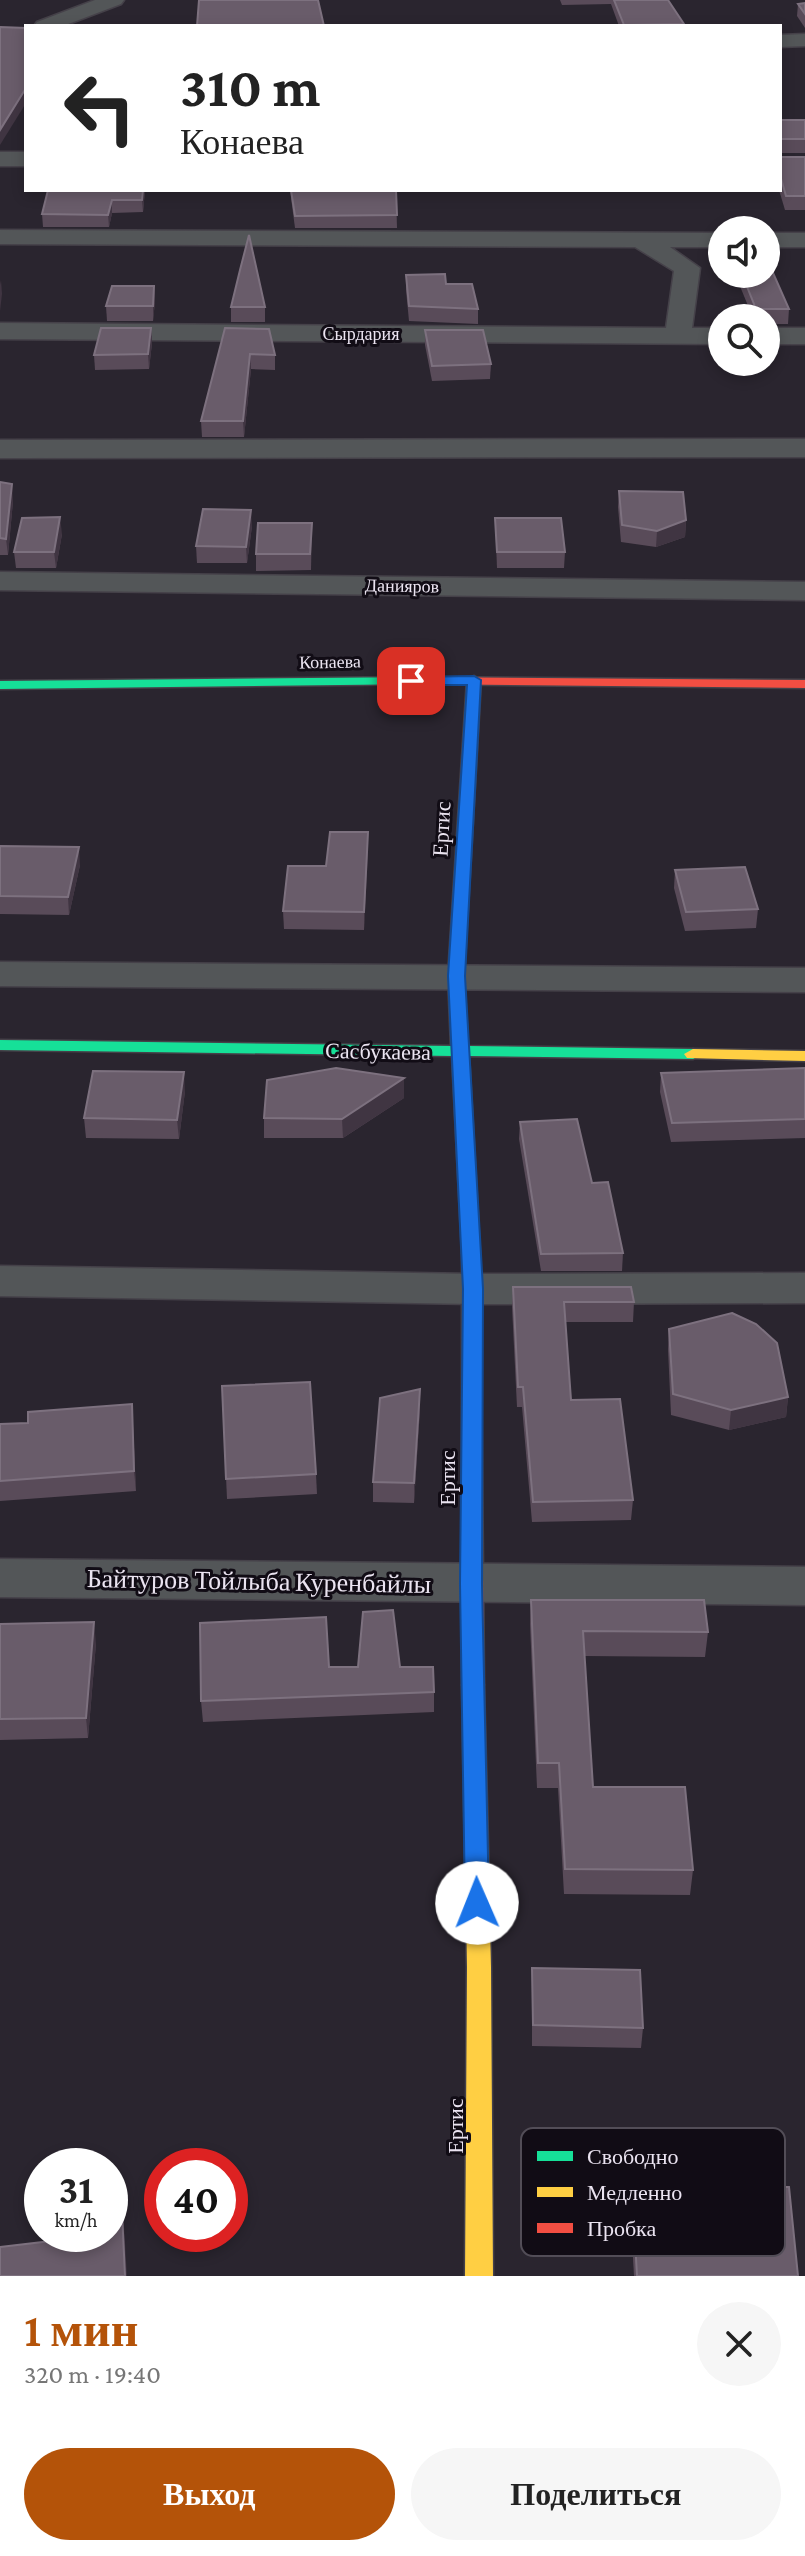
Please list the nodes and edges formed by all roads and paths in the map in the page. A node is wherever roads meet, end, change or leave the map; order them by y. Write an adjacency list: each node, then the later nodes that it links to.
1 (114, 0): 2 (street)
2 (49, 24)
3 (805, 40): 4 (street)
4 (782, 41)
5 (0, 159): 6 (street)
6 (24, 159)
7 (0, 237): 8 (street)
8 (640, 240): 9 (street); 13 (street)
9 (708, 240)
10 (780, 240): 11 (street)
11 (805, 240)
12 (0, 331): 13 (street, Сырдария)
13 (678, 336): 14 (street, Сырдария)
14 (708, 336)
15 (780, 336): 16 (street)
16 (805, 336)
17 (805, 448): 18 (street)
18 (0, 449)
19 (0, 581): 20 (street, Данияров)
20 (805, 591)
21 (474, 680): 22 (street, Конаева); 23 (street, Конаева); 25 (street, Ертис)
22 (805, 684)
23 (0, 685)
24 (0, 974): 25 (street)
25 (456, 976): 26 (street); 28 (street, Ертис)
26 (805, 980)
27 (0, 1045): 28 (street, Сасбукаева)
28 (461, 1053): 29 (street, Сасбукаева); 32 (street, Ертис)
29 (805, 1056)
30 (0, 1281): 32 (street)
31 (805, 1288): 32 (street)
32 (473, 1289): 34 (street, Ертис)
33 (0, 1578): 34 (street, Байтуров Тойлыба Куренбайлы)
34 (471, 1584): 35 (street, Байтуров Тойлыба Куренбайлы); 36 (street, Ертис)
35 (805, 1586)
36 (479, 2276)

